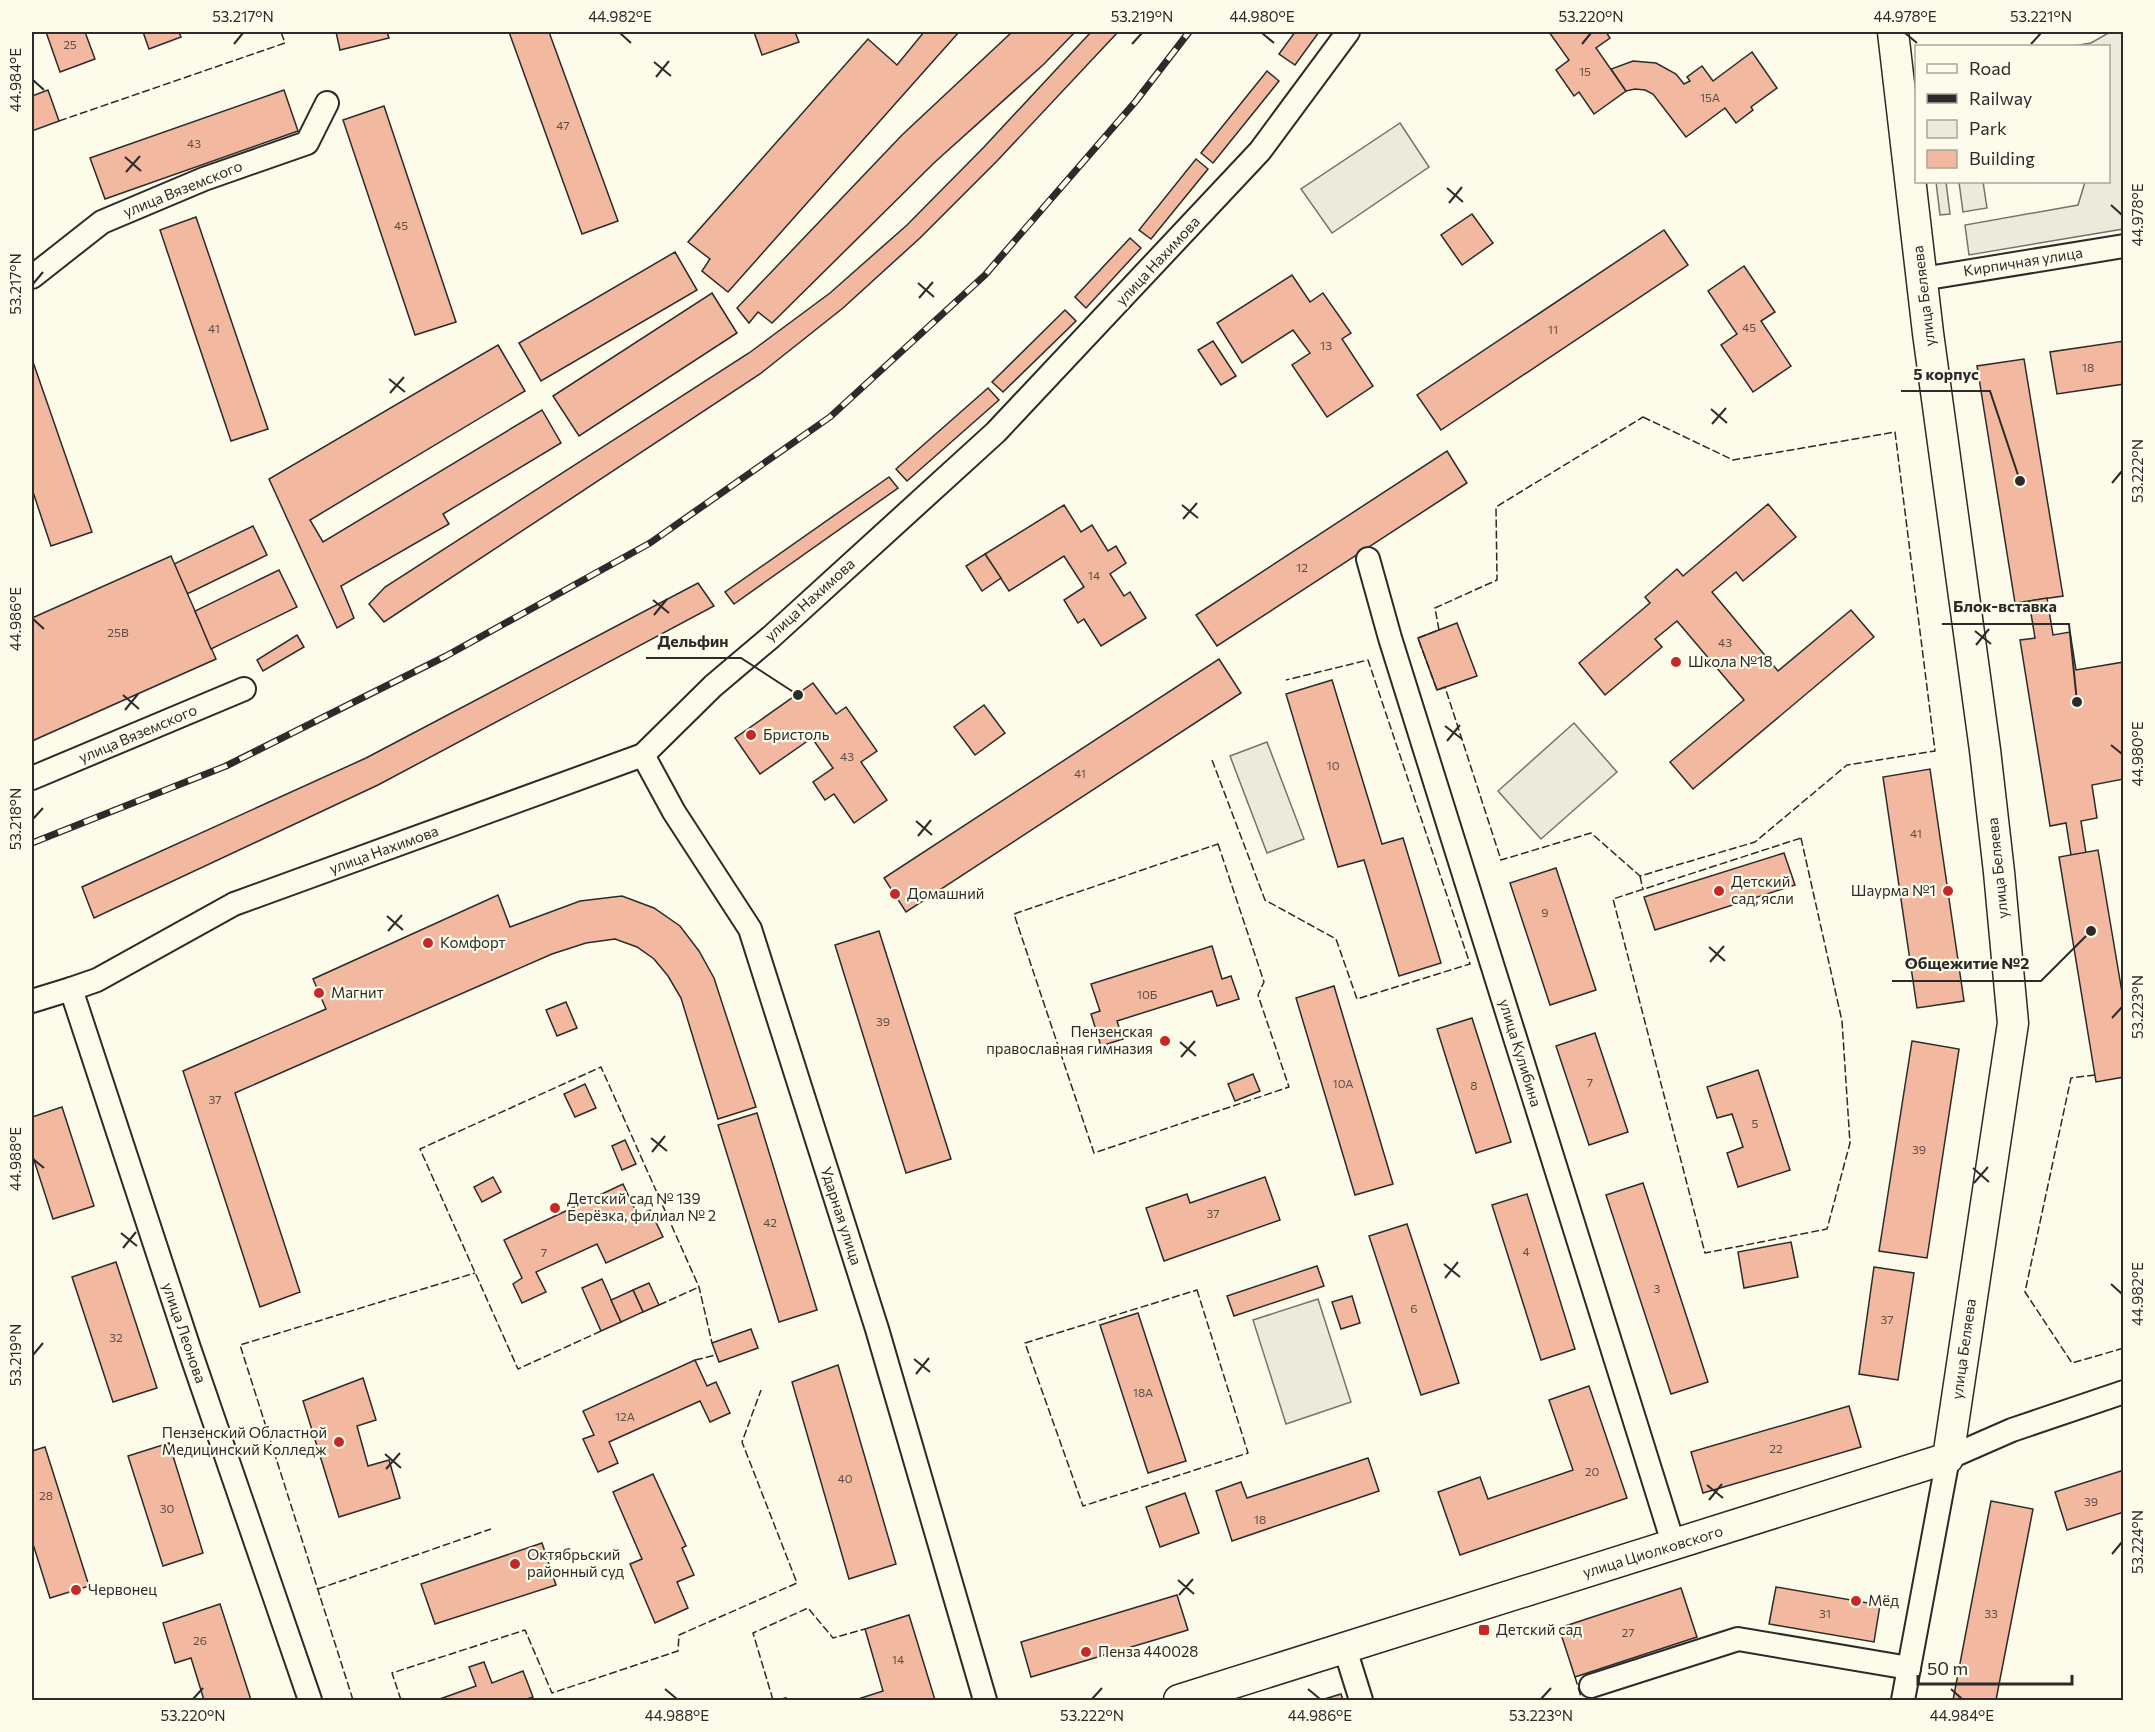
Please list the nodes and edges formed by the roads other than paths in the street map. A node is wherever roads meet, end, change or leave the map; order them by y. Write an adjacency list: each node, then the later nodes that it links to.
1 (1348, 32): 9 (street, улица Нахимова)
2 (1893, 32): 6 (main road, улица Беляева)
3 (327, 103): 5 (street, улица Вяземского)
4 (2124, 246): 6 (street, Кирпичная улица)
5 (32, 277)
6 (1922, 279): 14 (main road, улица Беляева)
7 (1368, 559): 15 (street, улица Кулибина)
8 (244, 690): 10 (street, улица Вяземского)
9 (643, 755): 11 (street, улица Нахимова); 20 (street, Ударная улица)
10 (32, 778)
11 (71, 989): 12 (street); 19 (street, улица Леонова)
12 (32, 1001)
13 (2124, 1392): 14 (street, улица Циолковского)
14 (1948, 1458): 15 (main road, улица Циолковского); 17 (street, улица Беляева)
15 (1674, 1546): 16 (main road, улица Циолковского)
16 (1345, 1649): 21 (main road, улица Циолковского); 22 (street)
17 (1909, 1668): 18 (street); 23 (street, улица Беляева)
18 (1591, 1686)
19 (310, 1701)
20 (985, 1701)
21 (1179, 1701)
22 (1361, 1701)
23 (1903, 1701)

